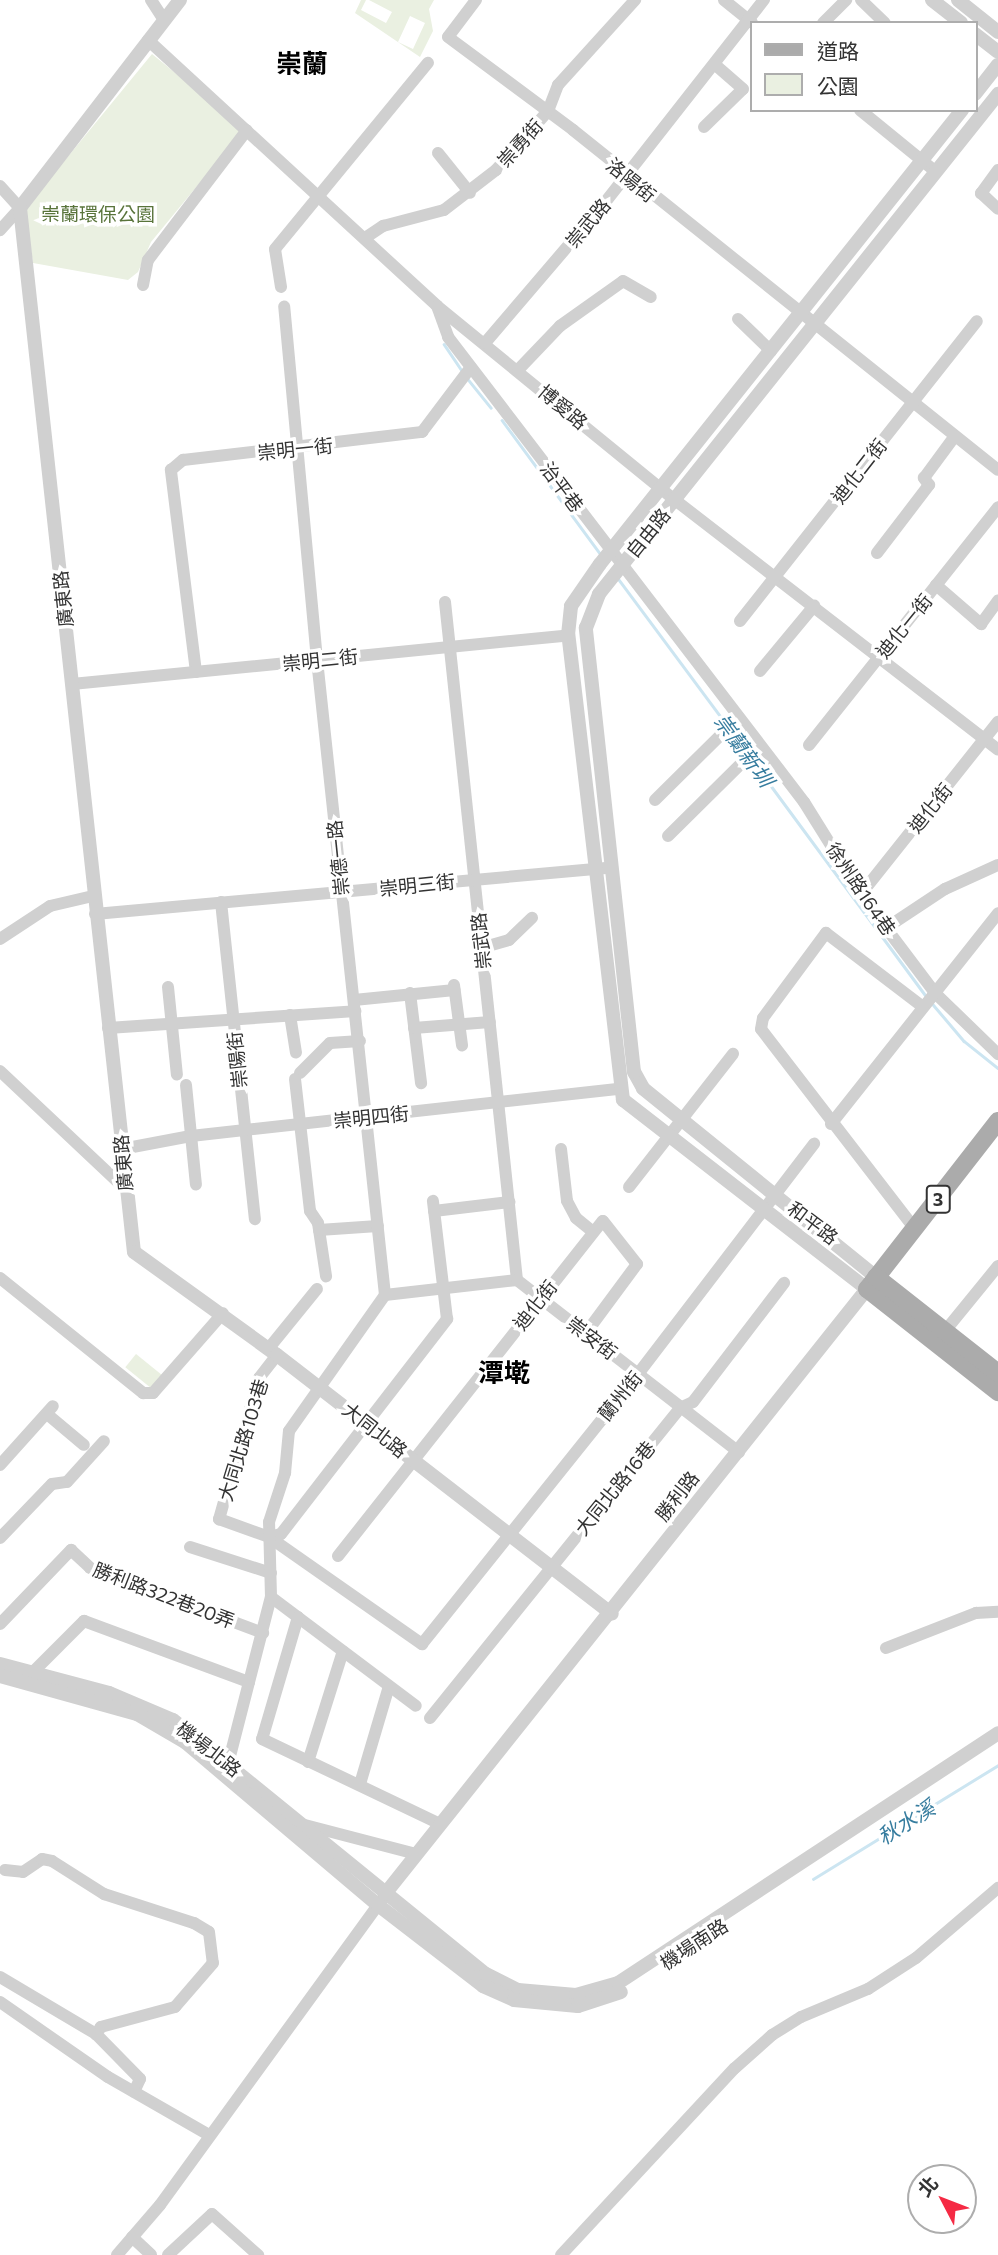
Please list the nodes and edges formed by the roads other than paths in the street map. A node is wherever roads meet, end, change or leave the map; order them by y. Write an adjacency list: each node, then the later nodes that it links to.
1 (151, 0): 11 (street)
2 (476, 0): 25 (street, 洛陽街)
3 (635, 0): 25 (street, 崇勇街)
4 (724, 0): 12 (street)
5 (764, 0): 12 (street, 崇武路)
6 (846, 0): 13 (street)
7 (861, 0): 14 (street)
8 (932, 0): 15 (street)
9 (958, 0): 16 (street)
10 (178, 1): 11 (street)
11 (164, 20): 18 (street)
12 (750, 21): 21 (street, 崇武路)
13 (825, 21)
14 (883, 21)
15 (958, 21)
16 (998, 32)
17 (977, 36): 19 (street)
18 (148, 40): 29 (street, 博愛路); 38 (street)
19 (998, 52)
20 (428, 63): 37 (street)
21 (714, 64): 28 (street); 34 (street, 崇武路)
22 (998, 65): 23 (street)
23 (977, 91)
24 (998, 94): 33 (street, 自由路)
25 (548, 111): 34 (street, 洛陽街); 36 (street, 崇勇街)
26 (862, 112): 31 (street)
27 (960, 112): 31 (street, 自由路)
28 (704, 127)
29 (247, 130): 37 (street, 博愛路); 42 (street)
30 (438, 153): 36 (street)
31 (922, 160): 33 (street); 47 (street, 自由路)
32 (998, 170): 39 (street)
33 (936, 172): 50 (street, 自由路)
34 (625, 176): 47 (street, 洛陽街); 51 (street, 崇武路)
35 (0, 186): 38 (street)
36 (470, 193): 41 (street, 崇勇街)
37 (320, 196): 41 (street, 博愛路); 43 (street)
38 (20, 208): 40 (street); 77 (street, 廣東路)
39 (998, 209)
40 (0, 230)
41 (365, 238): 45 (street, 博愛路)
42 (143, 285)
43 (281, 287)
44 (651, 297): 53 (street)
45 (437, 306): 51 (street, 博愛路); 54 (street, 治平巷)
46 (284, 307): 57 (street, 崇德一路)
47 (800, 314): 50 (street, 洛陽街); 52 (street, 自由路)
48 (738, 319): 52 (street)
49 (977, 321): 55 (street, 迪化二街)
50 (814, 325): 55 (street, 洛陽街); 60 (street, 自由路)
51 (485, 343): 53 (street, 博愛路)
52 (771, 351): 59 (street, 自由路)
53 (518, 370): 59 (street, 博愛路)
54 (468, 373): 57 (street, 崇明一街); 63 (street, 治平巷)
55 (912, 403): 56 (street); 65 (street, 迪化二街)
56 (955, 436): 58 (street); 62 (street)
57 (296, 449): 74 (street, 崇德一路); 76 (street, 崇明一街)
58 (998, 470)
59 (661, 489): 60 (street, 博愛路); 63 (street, 自由路)
60 (675, 500): 64 (street, 自由路); 65 (street, 博愛路)
61 (998, 507): 66 (street, 迪化一街)
62 (877, 553)
63 (606, 558): 64 (street, 治平巷); 71 (street, 自由路)
64 (617, 572): 79 (street, 治平巷); 87 (street, 自由路)
65 (775, 577): 69 (street, 博愛路); 70 (street, 迪化二街)
66 (936, 584): 67 (street); 73 (street, 迪化一街)
67 (998, 601)
68 (445, 602): 72 (street, 崇武路)
69 (814, 606): 73 (street, 博愛路); 75 (street)
70 (740, 621)
71 (568, 635): 72 (street, 崇明二街); 88 (street, 自由路)
72 (449, 647): 74 (street, 崇明二街); 89 (street, 崇武路)
73 (880, 655): 80 (street, 博愛路); 81 (street, 迪化一街)
74 (317, 660): 76 (street, 崇明二街); 90 (street, 崇德一路)
75 (760, 671)
76 (196, 672): 77 (street, 崇明二街)
77 (72, 684): 92 (street, 廣東路)
78 (998, 723): 80 (street, 迪化街)
79 (732, 724): 83 (street, 徐州路164巷); 84 (street)
80 (985, 739): 82 (street, 博愛路); 91 (street, 迪化街)
81 (809, 744)
82 (998, 750)
83 (753, 752): 85 (street); 91 (street, 徐州路164巷)
84 (655, 800)
85 (668, 836)
86 (998, 865): 97 (street)
87 (613, 867): 88 (street, 崇明三街); 117 (street, 自由路)
88 (594, 869): 89 (street, 崇明三街); 120 (street, 自由路)
89 (474, 879): 90 (street, 崇明三街); 99 (street, 崇武路)
90 (341, 894): 93 (street, 崇明三街); 103 (street, 崇德一路)
91 (861, 894): 97 (street, 徐州路164巷)
92 (93, 896): 95 (street, 廣東路); 98 (street)
93 (221, 902): 95 (street, 崇明三街); 105 (street, 崇陽街)
94 (998, 913): 102 (street)
95 (95, 914): 109 (street, 廣東路)
96 (532, 918): 99 (street)
97 (886, 928): 102 (street, 徐州路164巷)
98 (0, 939)
99 (481, 948): 106 (street, 崇武路)
100 (168, 987): 107 (street)
101 (410, 993): 103 (street); 108 (street); 110 (street)
102 (929, 1000): 115 (street); 127 (street); 127 (street)
103 (355, 1005): 104 (street); 111 (street, 崇德一路)
104 (290, 1015): 105 (street); 113 (street)
105 (233, 1022): 107 (street); 128 (street, 崇陽街)
106 (489, 1022): 108 (street); 122 (street, 崇武路)
107 (172, 1026): 109 (street); 118 (street)
108 (460, 1027): 110 (street); 112 (street)
109 (108, 1028): 132 (street, 廣東路)
110 (414, 1028): 119 (street)
111 (360, 1041): 123 (street, 崇德一路); 126 (street)
112 (462, 1045)
113 (296, 1053)
114 (733, 1054): 124 (street)
115 (998, 1054)
116 (0, 1071): 136 (street)
117 (634, 1072): 124 (street, 和平路)
118 (177, 1075)
119 (421, 1083)
120 (618, 1083): 122 (street, 崇明四街); 130 (street, 和平路)
121 (186, 1085): 129 (street)
122 (499, 1103): 123 (street, 崇明四街); 138 (street, 崇武路)
123 (367, 1119): 126 (street, 崇明四街); 141 (street, 崇德一路)
124 (682, 1120): 130 (street); 137 (street, 和平路)
125 (998, 1121): 142 (main road, 勝利路 / 3)
126 (298, 1124): 128 (street, 崇明四街); 143 (street)
127 (831, 1124): 142 (street)
128 (245, 1131): 129 (street, 崇明四街); 140 (street, 崇陽街)
129 (191, 1136): 132 (street, 崇明四街); 134 (street)
130 (668, 1138): 135 (street); 139 (street, 和平路)
131 (814, 1144): 137 (street, 蘭州街)
132 (122, 1149): 136 (street, 廣東路)
133 (561, 1149): 144 (street)
134 (196, 1185)
135 (629, 1187)
136 (125, 1189): 145 (street, 廣東路)
137 (775, 1194): 139 (street, 蘭州街); 151 (street, 和平路)
138 (509, 1202): 149 (street, 崇武路); 152 (street)
139 (762, 1210): 151 (street, 和平路); 160 (street, 蘭州街)
140 (255, 1219)
141 (378, 1226): 143 (street); 154 (street, 崇德一路)
142 (915, 1229): 151 (main road, 勝利路 / 3)
143 (319, 1230): 147 (street)
144 (593, 1233): 155 (street, 迪化街); 158 (street, 迪化街)
145 (134, 1252): 156 (street, 大同北路)
146 (998, 1266): 157 (street)
147 (326, 1276)
148 (0, 1278): 156 (street)
149 (517, 1280): 152 (street); 155 (street, 崇安街)
150 (784, 1283): 163 (street, 大同北路16巷)
151 (872, 1283): 157 (main road, 和平路); 161 (main road, 和平路); 167 (street, 勝利路)
152 (446, 1287): 154 (street); 164 (street)
153 (317, 1289): 159 (street)
154 (386, 1295): 162 (street)
155 (539, 1298): 158 (street, 崇安街); 168 (street, 迪化街)
156 (223, 1313): 159 (street, 大同北路)
157 (945, 1331): 161 (main road, 和平路)
158 (586, 1334): 160 (street, 崇安街)
159 (273, 1351): 162 (street, 大同北路); 171 (street, 大同北路103巷)
160 (638, 1374): 163 (street, 崇安街); 170 (street, 蘭州街)
161 (995, 1377)
162 (319, 1387): 164 (street, 大同北路); 171 (street)
163 (680, 1408): 167 (street, 崇安街); 175 (street, 大同北路16巷)
164 (370, 1425): 168 (street, 大同北路); 171 (street)
165 (104, 1441): 172 (street)
166 (84, 1445): 169 (street)
167 (739, 1452): 179 (street, 勝利路)
168 (415, 1461): 170 (street, 大同北路); 174 (street, 迪化街)
169 (0, 1465)
170 (509, 1534): 171 (street, 蘭州街); 175 (street, 大同北路)
171 (269, 1537): 176 (street)
172 (0, 1538)
173 (190, 1546): 176 (street)
174 (338, 1556)
175 (550, 1568): 179 (street, 大同北路); 191 (street, 大同北路16巷)
176 (271, 1573): 177 (street)
177 (271, 1597): 180 (street); 182 (street)
178 (998, 1612): 183 (street)
179 (612, 1614): 197 (street, 勝利路)
180 (298, 1618): 184 (street); 194 (street)
181 (0, 1624): 182 (street, 勝利路322巷20弄)
182 (262, 1633): 188 (street)
183 (886, 1648)
184 (343, 1651): 189 (street); 194 (street)
185 (0, 1664): 186 (street, 機場北路)
186 (34, 1671): 188 (street); 195 (street, 機場北路)
187 (0, 1676): 198 (street, 機場北路)
188 (248, 1682): 195 (street)
189 (389, 1686): 190 (street); 196 (street)
190 (416, 1706)
191 (430, 1718)
192 (998, 1733): 202 (street, 機場南路)
193 (998, 1744): 202 (street, 機場南路)
194 (308, 1762): 196 (street)
195 (228, 1764): 198 (street, 機場北路)
196 (360, 1784): 197 (street)
197 (440, 1824): 199 (street, 勝利路)
198 (296, 1828): 199 (street); 202 (street, 機場北路)
199 (416, 1854): 202 (street, 勝利路)
200 (5, 1870): 205 (street)
201 (998, 1888): 213 (street)
202 (382, 1900): 207 (street)
203 (0, 1977): 205 (street)
204 (0, 2002): 206 (street)
205 (96, 2034): 206 (street)
206 (134, 2092): 207 (street)
207 (209, 2135): 208 (street)
208 (132, 2237): 209 (street); 210 (street)
209 (117, 2255)
210 (152, 2255)
211 (168, 2255): 212 (street)
212 (258, 2255)
213 (561, 2255)

